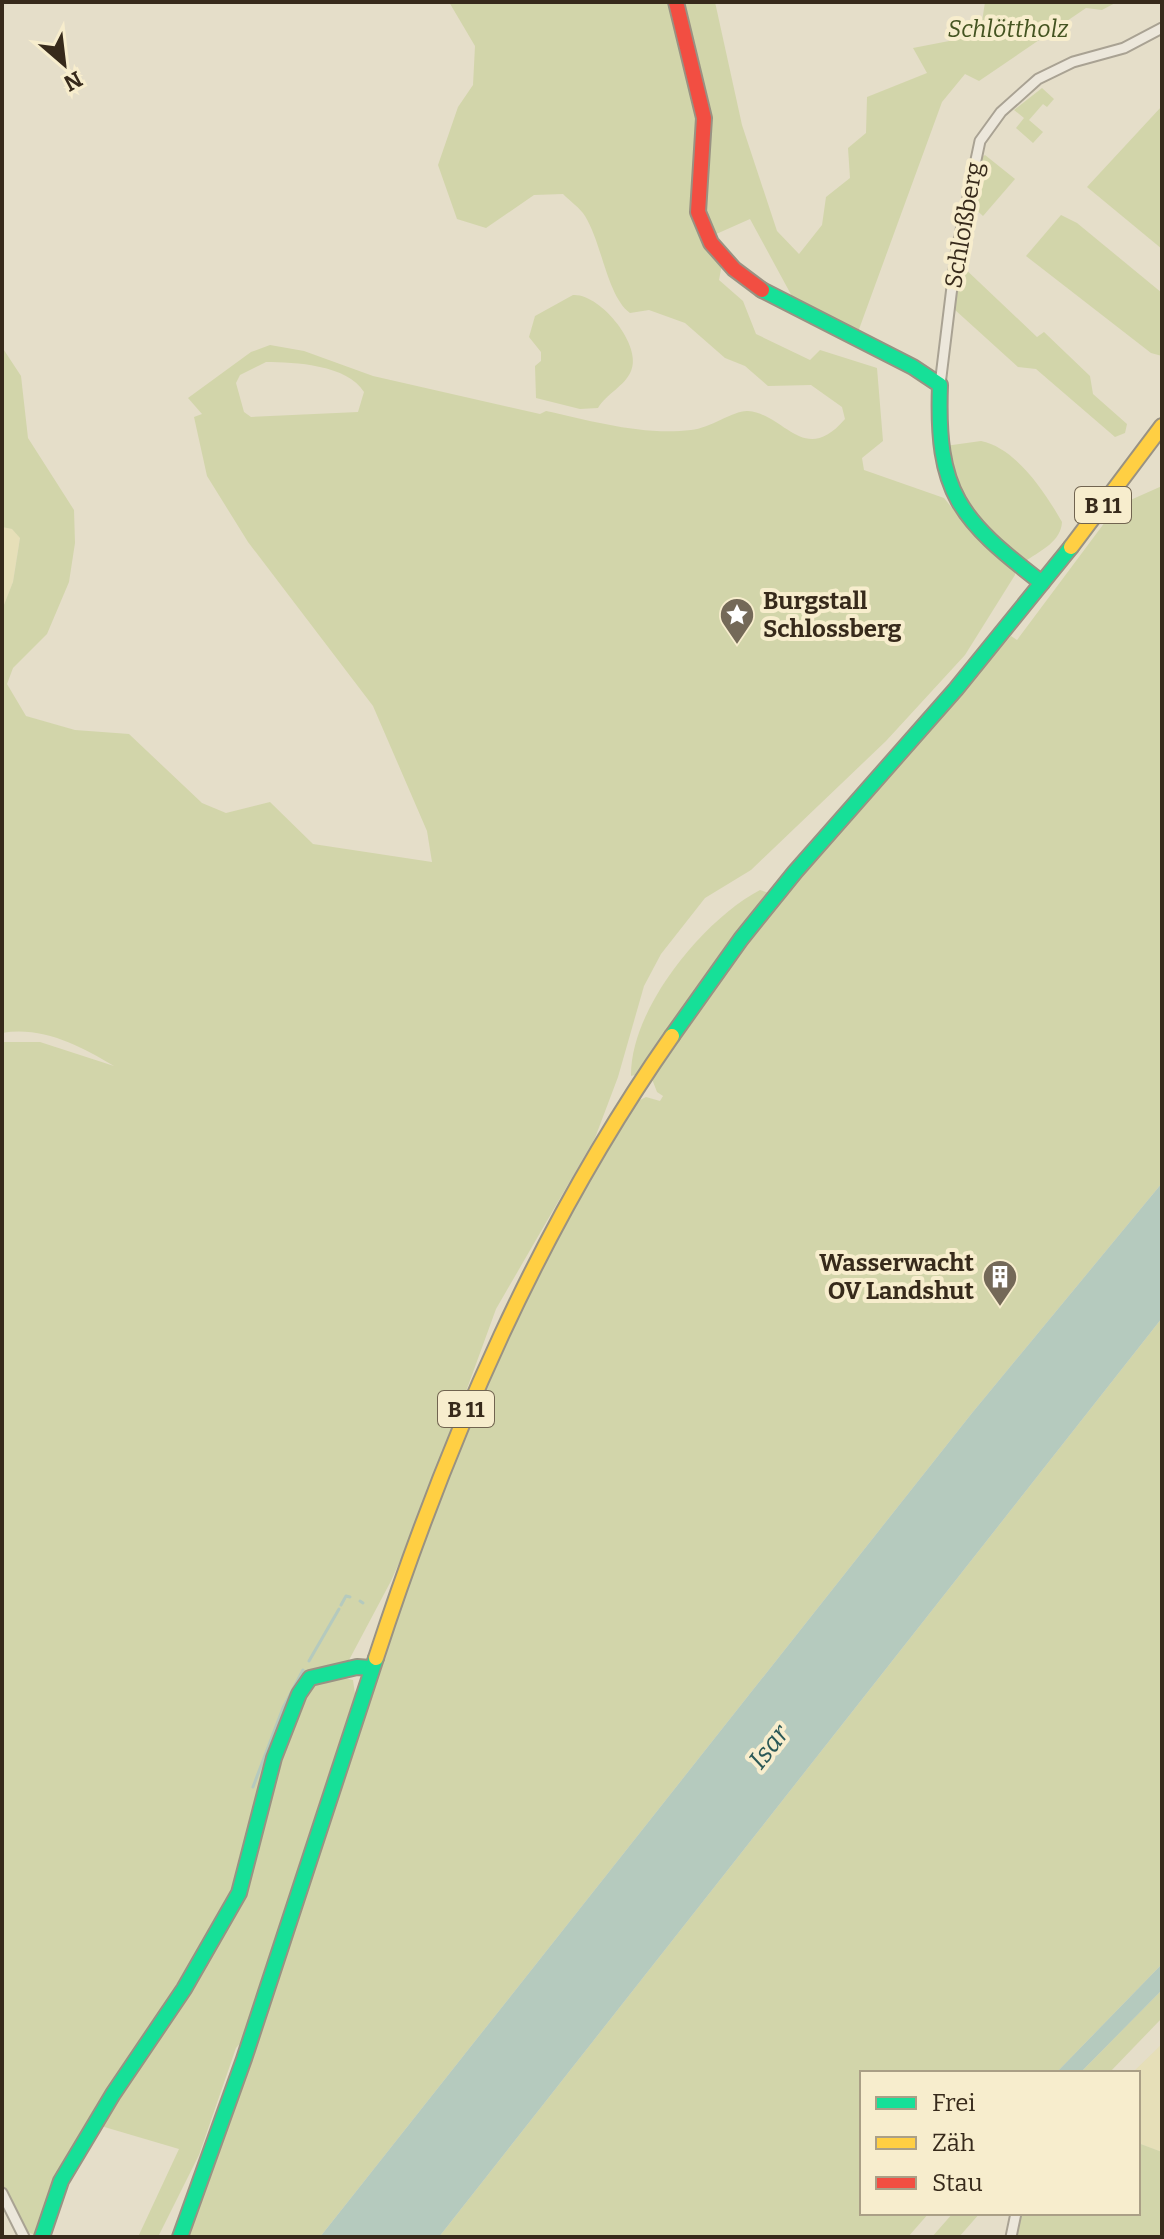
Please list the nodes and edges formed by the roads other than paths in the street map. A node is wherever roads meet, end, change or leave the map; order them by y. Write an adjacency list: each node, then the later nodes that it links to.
1 (676, 2): 3 (main road)
2 (1162, 28): 3 (street, Schloßberg)
3 (940, 385): 5 (main road, Schloßberg)
4 (1162, 426): 5 (main road, B 11)
5 (1042, 583): 6 (main road, B 11)
6 (371, 1668): 10 (main road); 11 (main road, B 11)
7 (2, 2193): 9 (street)
8 (1016, 2215): 12 (street)
9 (24, 2237)
10 (42, 2237)
11 (180, 2237)
12 (1011, 2237)

